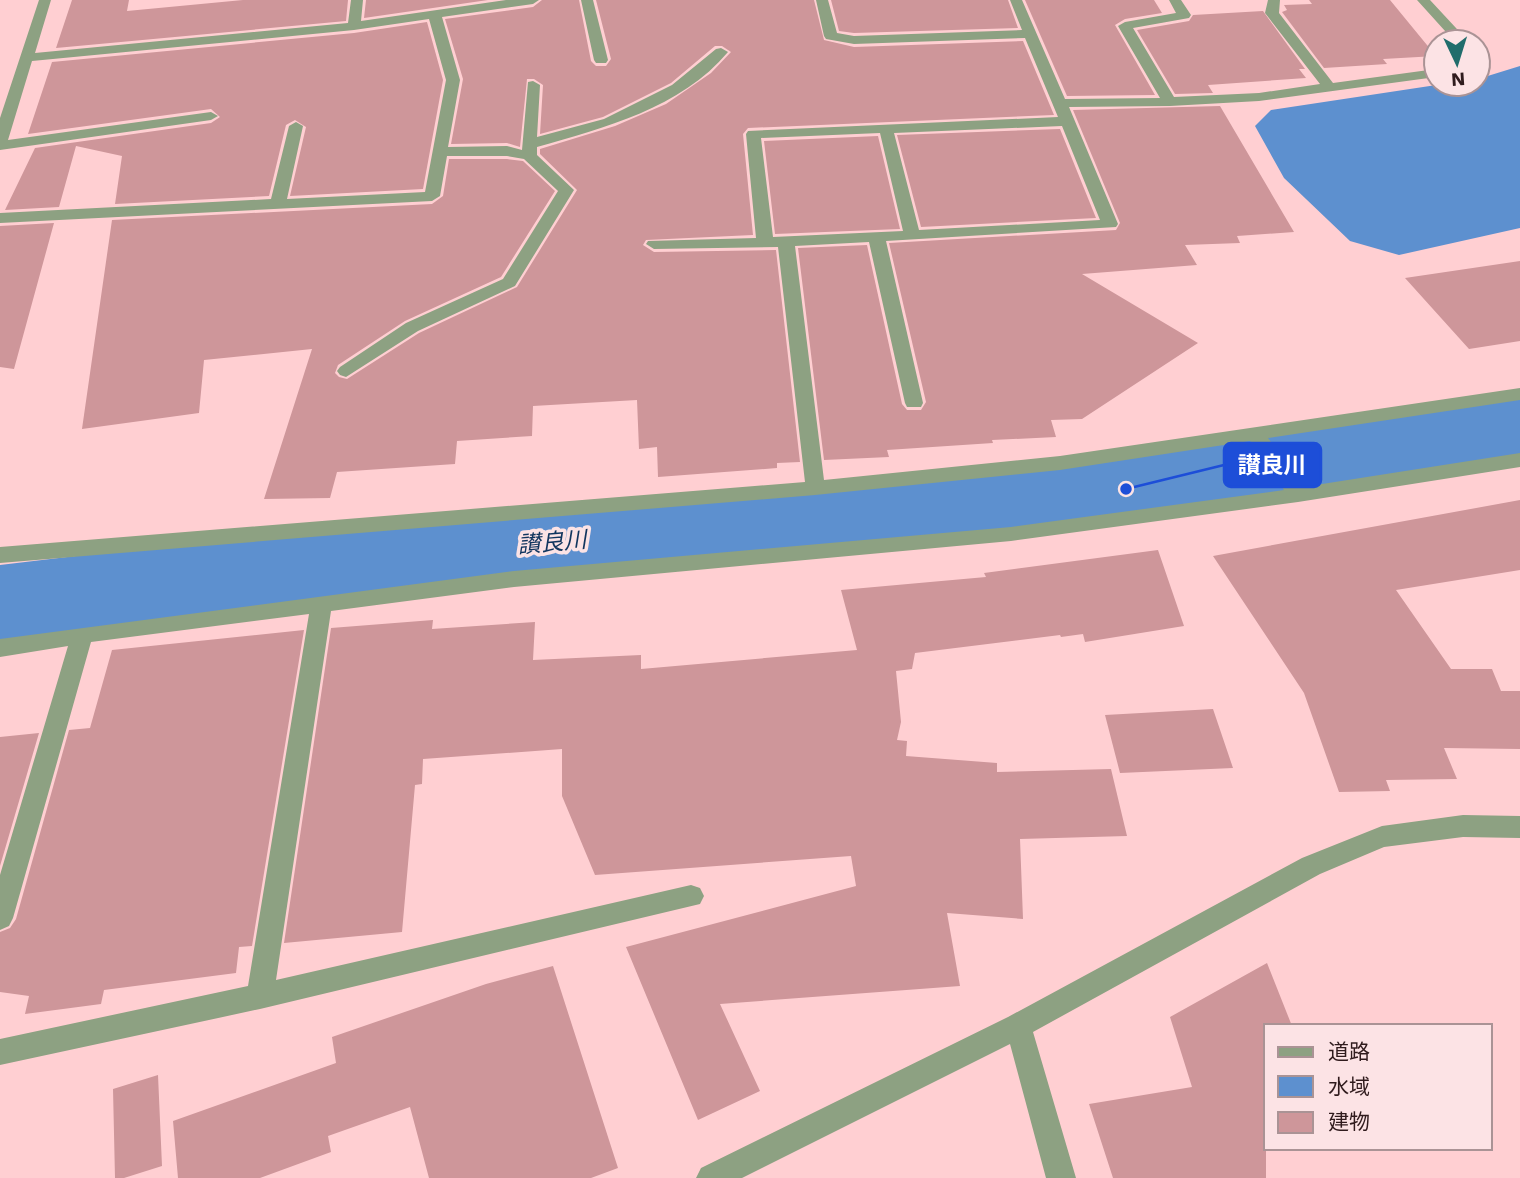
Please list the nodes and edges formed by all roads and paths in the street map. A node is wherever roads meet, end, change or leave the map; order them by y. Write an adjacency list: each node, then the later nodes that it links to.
1 (45, 0): 15 (street)
2 (357, 0): 11 (street)
3 (533, 0): 10 (street)
4 (587, 0): 16 (street)
5 (822, 0): 13 (street)
6 (1016, 0): 13 (street)
7 (1174, 0): 20 (street)
8 (1274, 0): 19 (street)
9 (1423, 0): 12 (street)
10 (434, 14): 11 (street); 29 (street)
11 (354, 26): 15 (street)
12 (1449, 28)
13 (1031, 34): 21 (street)
14 (721, 52): 28 (street)
15 (25, 58): 22 (street)
16 (601, 60)
17 (1422, 75): 19 (street)
18 (533, 85): 28 (street)
19 (1330, 88): 20 (street)
20 (1170, 102): 21 (street)
21 (1059, 103): 24 (street)
22 (5, 113): 27 (street)
23 (211, 116): 27 (street)
24 (1067, 121): 26 (street); 32 (street)
25 (296, 126): 30 (street)
26 (886, 129): 32 (street); 34 (street)
27 (0, 144)
28 (530, 150): 29 (street); 37 (street)
29 (440, 152): 30 (street)
30 (278, 204): 31 (street)
31 (0, 218)
32 (912, 233): 33 (street)
33 (876, 235): 35 (street); 39 (street)
34 (765, 242): 35 (street); 36 (street)
35 (786, 242): 42 (street)
36 (654, 244)
37 (346, 371)
38 (1520, 394): 40 (street)
39 (914, 403)
40 (1256, 435): 42 (street); 43 (street)
41 (1520, 460): 43 (street)
42 (815, 488): 44 (street)
43 (1298, 495): 45 (street)
44 (0, 555)
45 (321, 604): 46 (street); 51 (street)
46 (82, 635): 47 (street); 50 (street)
47 (0, 648)
48 (1520, 827): 52 (street)
49 (691, 896): 51 (street)
50 (0, 918)
51 (260, 996): 53 (street)
52 (1018, 1026): 54 (street); 55 (street)
53 (0, 1052)
54 (711, 1178)
55 (1061, 1178)

